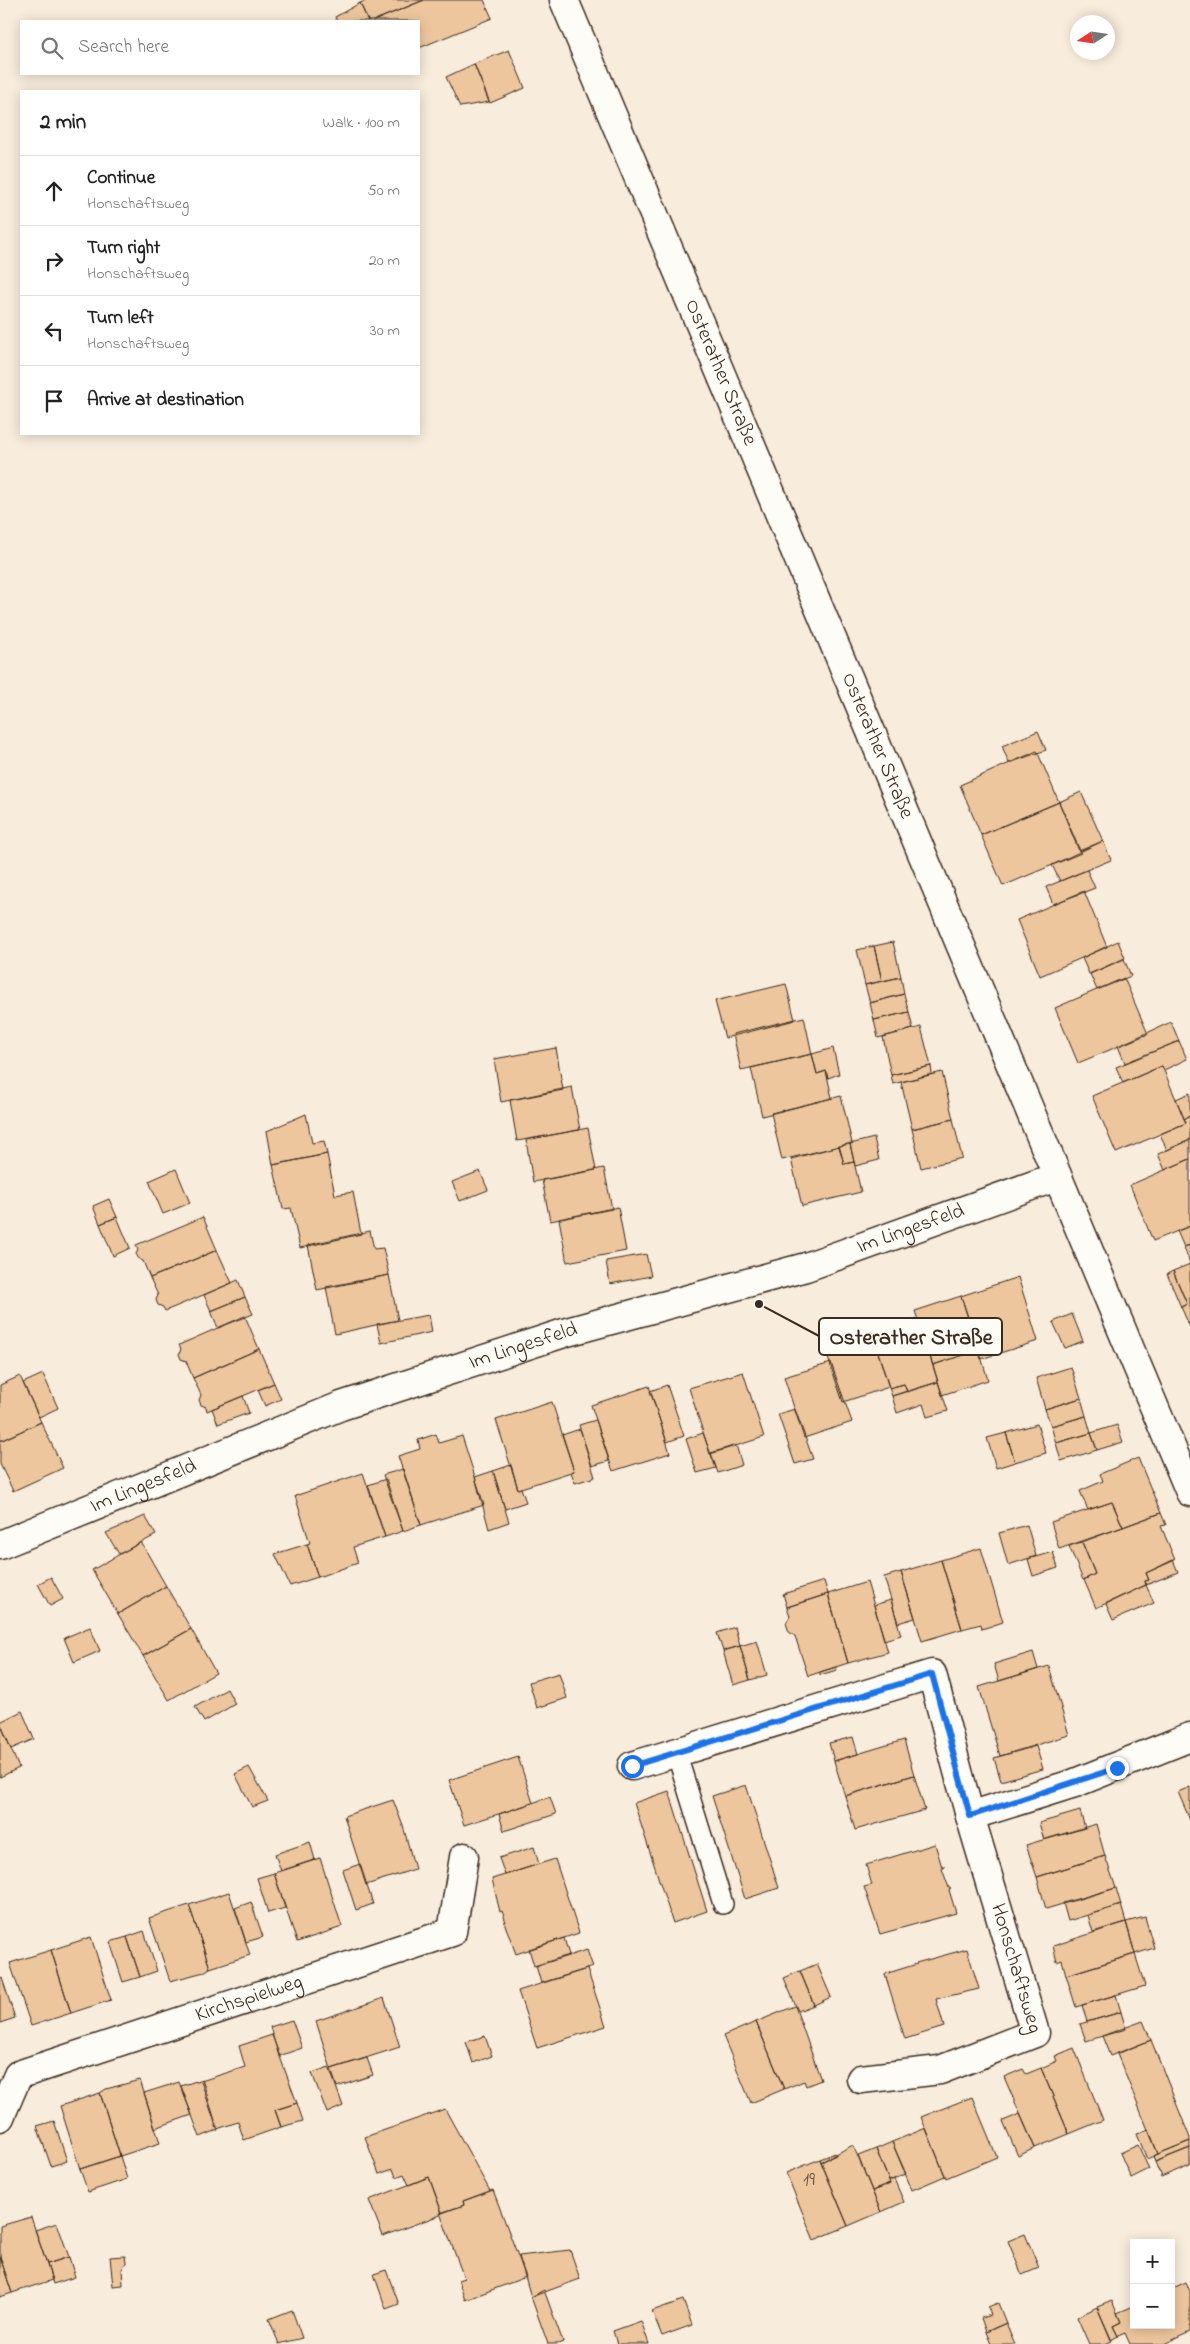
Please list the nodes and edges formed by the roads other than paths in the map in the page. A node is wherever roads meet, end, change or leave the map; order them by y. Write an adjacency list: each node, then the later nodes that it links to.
1 (564, 0): 2 (street, Osterather Straße)
2 (1056, 1177): 3 (street, Osterather Straße); 4 (street, Im Lingesfeld)
3 (1190, 1492)
4 (0, 1545)
5 (1190, 1737): 8 (street)
6 (676, 1752): 7 (street, Honschaftsweg); 8 (street, Honschaftsweg); 10 (lane)
7 (632, 1766)
8 (970, 1816): 11 (street, Honschaftsweg)
9 (464, 1857): 12 (street, Kirchspielweg)
10 (723, 1904)
11 (861, 2079)
12 (0, 2118)

